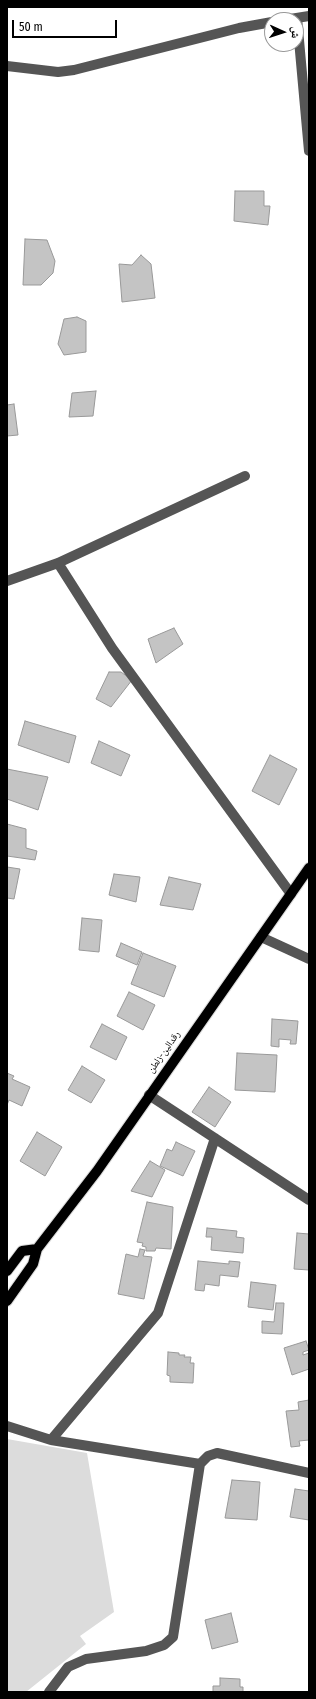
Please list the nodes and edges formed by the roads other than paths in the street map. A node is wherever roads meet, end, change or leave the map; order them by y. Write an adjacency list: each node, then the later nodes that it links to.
1 (264, 23): 3 (street)
2 (300, 52): 4 (street)
3 (7, 66)
4 (309, 151)
5 (245, 476): 6 (street)
6 (58, 563): 7 (street); 9 (street)
7 (7, 581)
8 (309, 868): 9 (main road, رقدالين-زلطن)
9 (291, 894): 10 (main road, رقدالين-زلطن)
10 (261, 937): 11 (street); 12 (main road, رقدالين-زلطن)
11 (309, 959)
12 (149, 1095): 13 (street); 15 (main road, رقدالين-زلطن)
13 (215, 1138): 14 (street); 19 (street)
14 (309, 1200)
15 (37, 1249): 16 (main road); 17 (main road, رقدالين-زلطن)
16 (7, 1272)
17 (7, 1301)
18 (7, 1426): 19 (street)
19 (51, 1440): 20 (street)
20 (200, 1464): 21 (street); 22 (street)
21 (309, 1473)
22 (49, 1692)

